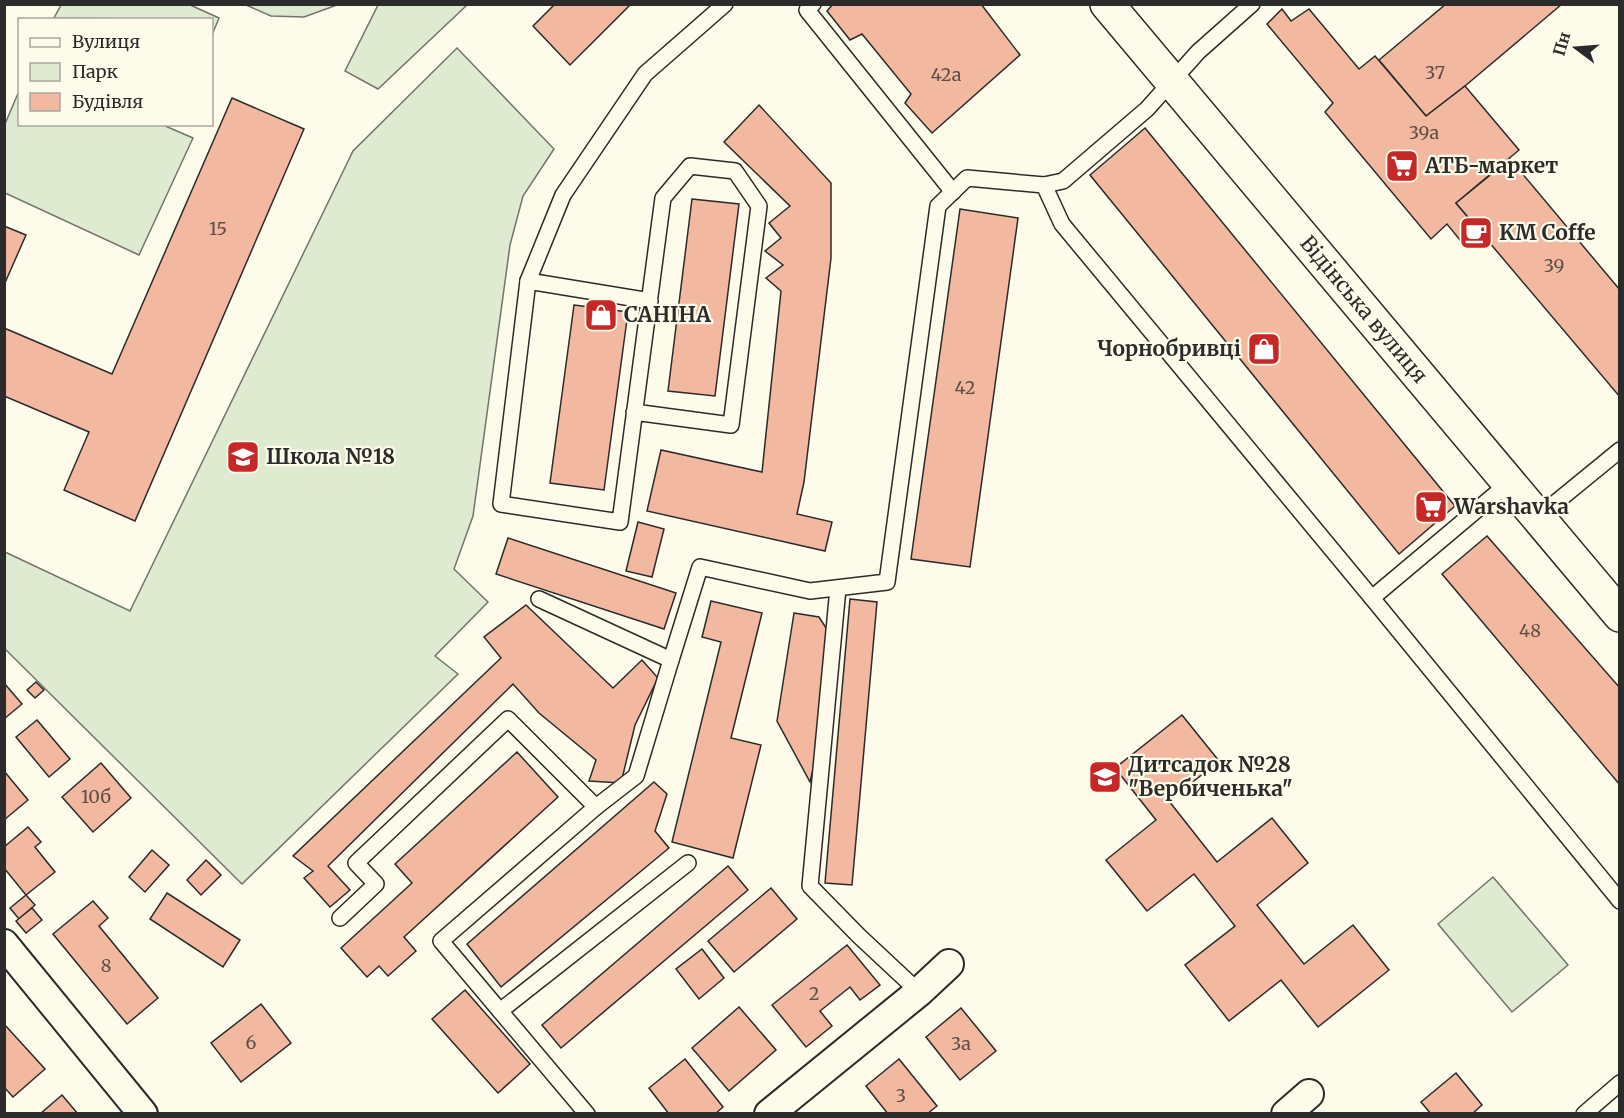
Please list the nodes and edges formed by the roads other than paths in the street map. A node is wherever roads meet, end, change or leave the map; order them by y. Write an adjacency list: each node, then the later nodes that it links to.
1 (725, 4): 8 (lane)
2 (813, 4): 7 (lane)
3 (1107, 4): 5 (main road, Відінська вулиця)
4 (1252, 4): 5 (lane)
5 (1173, 82): 6 (lane); 12 (main road, Відінська вулиця)
6 (1044, 185): 7 (lane); 15 (lane)
7 (953, 192): 14 (lane)
8 (528, 281): 9 (lane); 10 (lane)
9 (650, 301): 10 (lane); 10 (lane)
10 (634, 412)
11 (1620, 450): 13 (lane)
12 (1510, 482): 13 (main road, Відінська вулиця); 15 (lane)
13 (1538, 516): 17 (main road, Відінська вулиця)
14 (838, 588): 18 (lane); 25 (lane)
15 (1372, 598): 21 (lane)
16 (539, 599): 18 (lane)
17 (1620, 615)
18 (671, 660): 19 (lane)
19 (596, 807): 22 (lane); 26 (lane)
20 (688, 863): 26 (lane)
21 (1620, 901)
22 (340, 918)
23 (4, 944): 29 (street)
24 (949, 964): 25 (street)
25 (919, 992): 31 (street)
26 (500, 1011): 30 (lane)
27 (1620, 1083): 33 (lane)
28 (1309, 1094): 32 (street)
29 (143, 1113)
30 (587, 1113)
31 (769, 1113)
32 (1286, 1113)
33 (1584, 1113)

